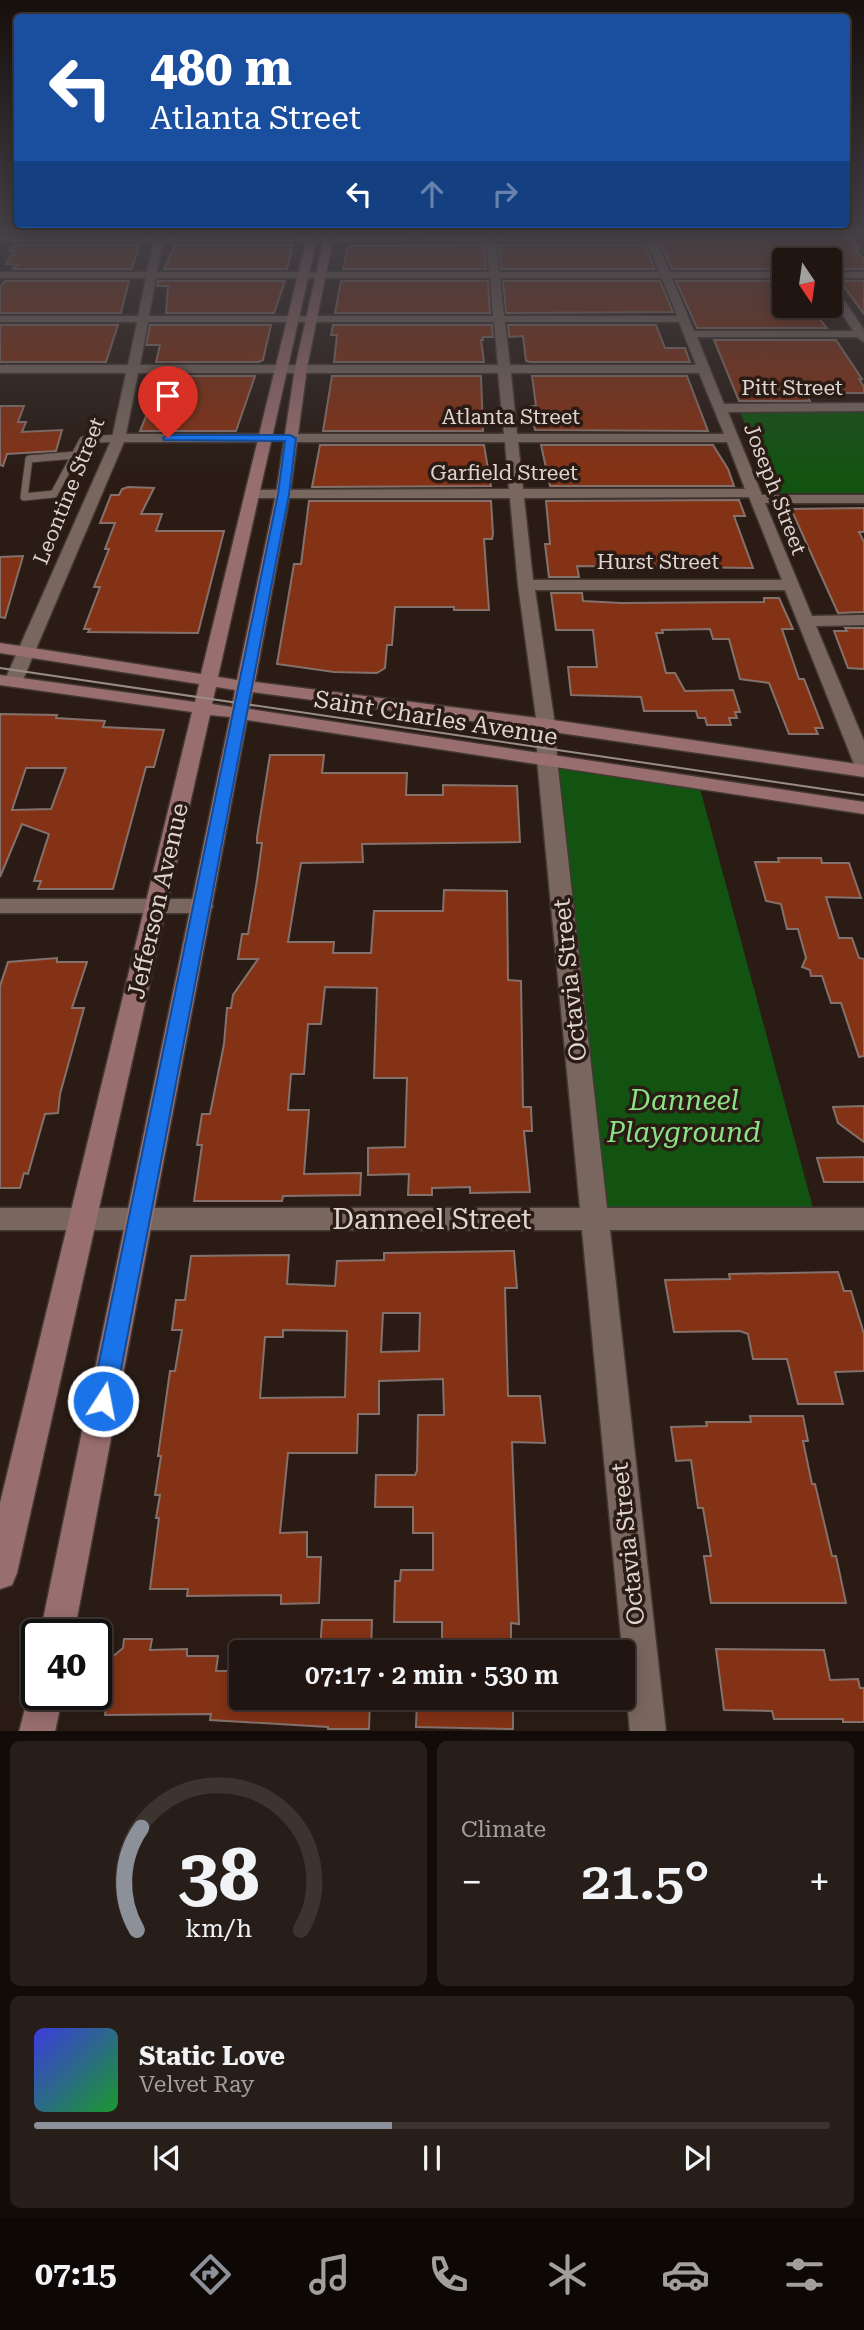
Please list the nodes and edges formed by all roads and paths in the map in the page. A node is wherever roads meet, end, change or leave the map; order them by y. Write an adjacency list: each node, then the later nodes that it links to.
1 (146, 310): 11 (street, Leontine Street)
2 (295, 310): 7 (street, Jefferson Avenue)
3 (312, 310): 8 (street, Jefferson Avenue)
4 (497, 310): 9 (street, Octavia Street)
5 (681, 310): 12 (street, Joseph Street)
6 (845, 310): 14 (street)
7 (293, 318): 8 (street); 11 (street); 15 (street, Jefferson Avenue)
8 (310, 318): 9 (street); 16 (street, Jefferson Avenue)
9 (498, 318): 12 (street); 17 (street, Octavia Street)
10 (0, 319): 11 (street)
11 (144, 319): 19 (street, Leontine Street)
12 (685, 319): 13 (street, Joseph Street)
13 (692, 334): 14 (street); 20 (street, Joseph Street)
14 (863, 336)
15 (283, 368): 16 (street, Pitt Street); 19 (street, Pitt Street); 24 (street, Jefferson Avenue)
16 (301, 368): 17 (street, Pitt Street); 25 (street, Jefferson Avenue)
17 (503, 368): 20 (street, Pitt Street); 27 (street, Octavia Street)
18 (0, 369): 19 (street, Pitt Street)
19 (134, 369): 23 (street, Leontine Street)
20 (705, 369): 22 (street, Joseph Street)
21 (864, 407): 22 (street, Pitt Street)
22 (720, 408): 26 (street, Joseph Street)
23 (119, 438): 24 (street); 28 (lane); 39 (street, Leontine Street)
24 (267, 438): 25 (street); 29 (street, Jefferson Avenue)
25 (290, 438): 27 (street, Atlanta Street); 30 (street, Jefferson Avenue)
26 (732, 438): 27 (street, Atlanta Street); 32 (street, Joseph Street)
27 (511, 439): 31 (street, Octavia Street)
28 (75, 455): 28 (lane)
29 (254, 494): 30 (street, Garfield Street); 41 (street, Jefferson Avenue)
30 (283, 494): 31 (street, Garfield Street); 42 (street, Jefferson Avenue)
31 (517, 494): 32 (street, Garfield Street); 34 (street, Octavia Street)
32 (755, 496): 33 (street, Garfield Street); 35 (street, Joseph Street)
33 (864, 499)
34 (527, 584): 35 (street, Hurst Street); 45 (street, Octavia Street)
35 (790, 585): 37 (street, Joseph Street)
36 (864, 620): 37 (street)
37 (805, 621): 47 (street, Joseph Street)
38 (0, 648): 39 (street, Saint Charles Avenue)
39 (26, 652): 40 (street, Leontine Street); 41 (street, Saint Charles Avenue)
40 (7, 681): 43 (street, Saint Charles Avenue)
41 (209, 681): 42 (street, Saint Charles Avenue); 43 (street, Jefferson Avenue)
42 (244, 686): 44 (street, Jefferson Avenue); 45 (street, Saint Charles Avenue)
43 (204, 708): 44 (street, Saint Charles Avenue); 50 (street, Jefferson Avenue)
44 (238, 713): 46 (street, Saint Charles Avenue); 52 (street, Jefferson Avenue)
45 (546, 725): 46 (street, Octavia Street); 48 (street, Saint Charles Avenue)
46 (547, 759): 49 (street, Saint Charles Avenue); 56 (street, Octavia Street)
47 (864, 764)
48 (864, 771)
49 (864, 808)
50 (156, 905): 51 (street); 52 (street); 54 (street, Jefferson Avenue)
51 (0, 906)
52 (202, 906): 55 (street, Jefferson Avenue)
53 (0, 1219): 54 (street, Danneel Street)
54 (83, 1219): 55 (street, Danneel Street); 58 (street, Jefferson Avenue)
55 (139, 1219): 56 (street, Danneel Street); 59 (street, Jefferson Avenue)
56 (594, 1219): 57 (street, Danneel Street); 62 (street, Octavia Street)
57 (864, 1219)
58 (0, 1573)
59 (60, 1619)
60 (42, 1710): 61 (street)
61 (37, 1731)
62 (648, 1731)

